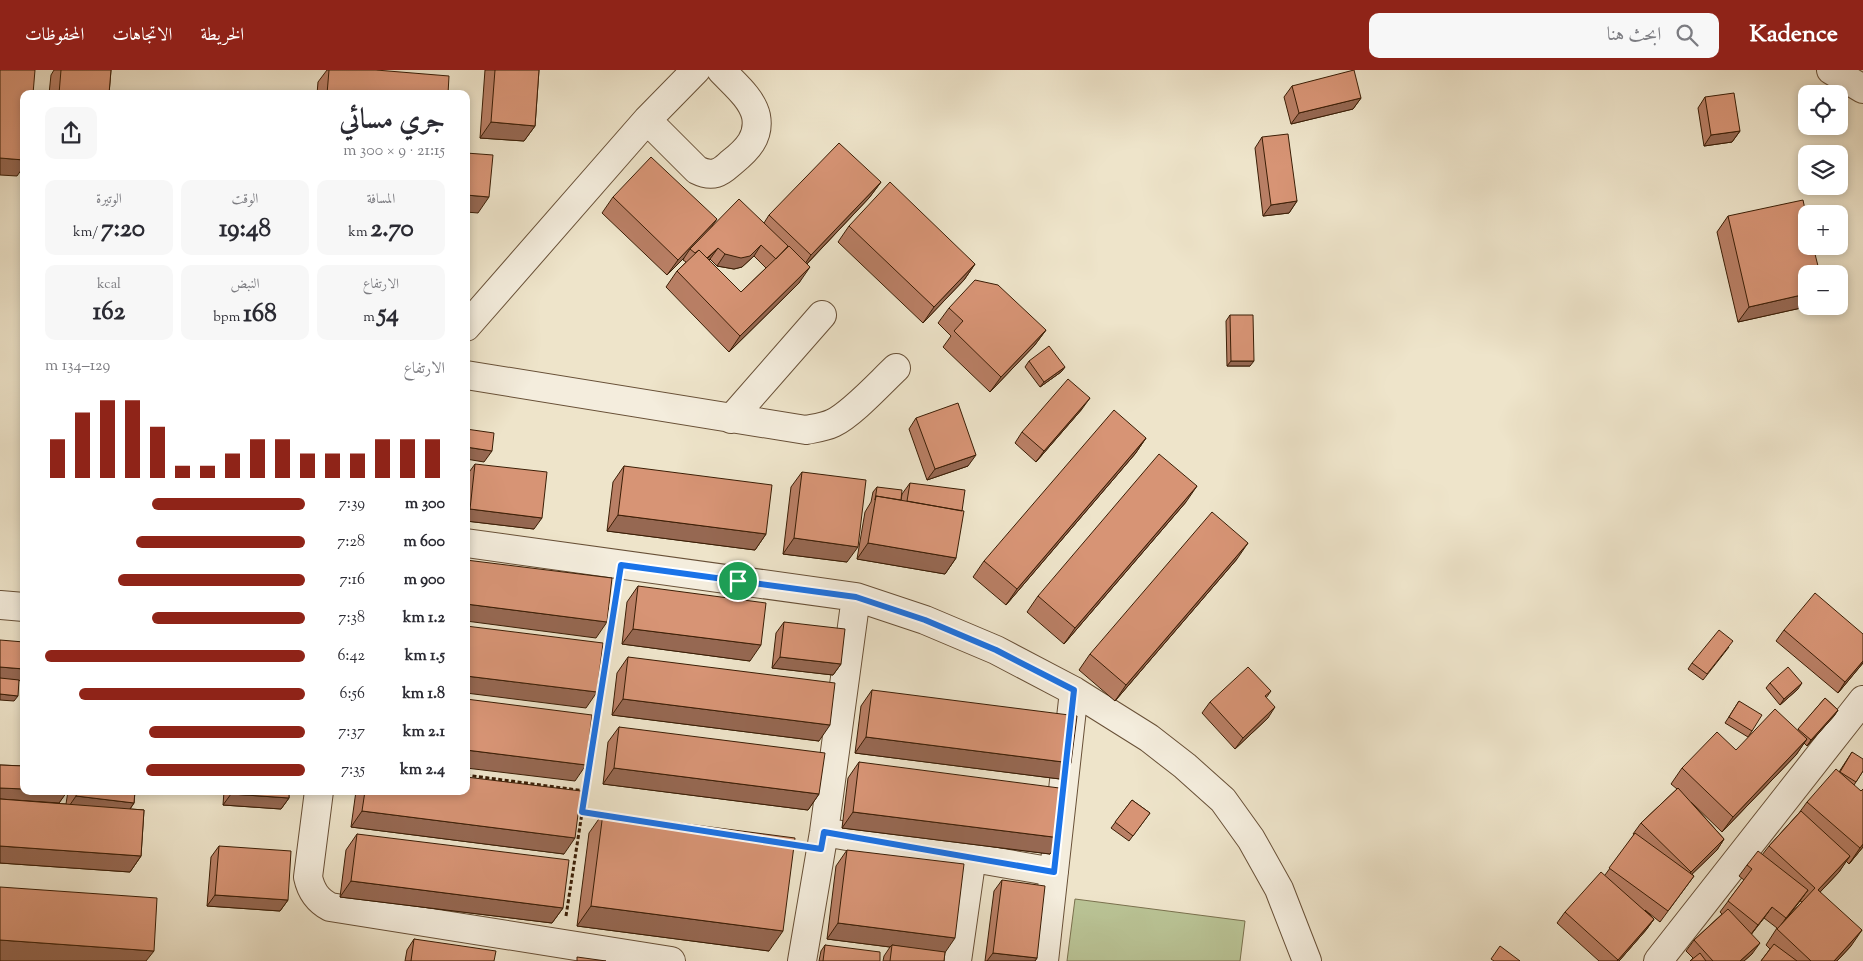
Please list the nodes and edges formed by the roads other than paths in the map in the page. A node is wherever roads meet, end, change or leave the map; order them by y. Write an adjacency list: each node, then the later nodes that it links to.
1 (696, 70): 5 (street)
2 (720, 70): 5 (street)
3 (1830, 70): 4 (street)
4 (1863, 90)
5 (648, 120): 7 (street)
6 (822, 315): 10 (street)
7 (470, 323)
8 (896, 368): 10 (street)
9 (470, 376): 10 (street)
10 (731, 418)
11 (470, 544): 12 (street)
12 (856, 597): 15 (street); 18 (street)
13 (0, 605): 14 (street)
14 (20, 606)
15 (1074, 690): 20 (street); 25 (street)
16 (1863, 700): 26 (street)
17 (318, 795): 21 (street)
18 (824, 832): 19 (street); 22 (street)
19 (972, 856): 20 (street); 23 (street)
20 (1054, 872): 24 (street)
21 (671, 961)
22 (802, 961)
23 (957, 961)
24 (1044, 961)
25 (1306, 961)
26 (1658, 961)

